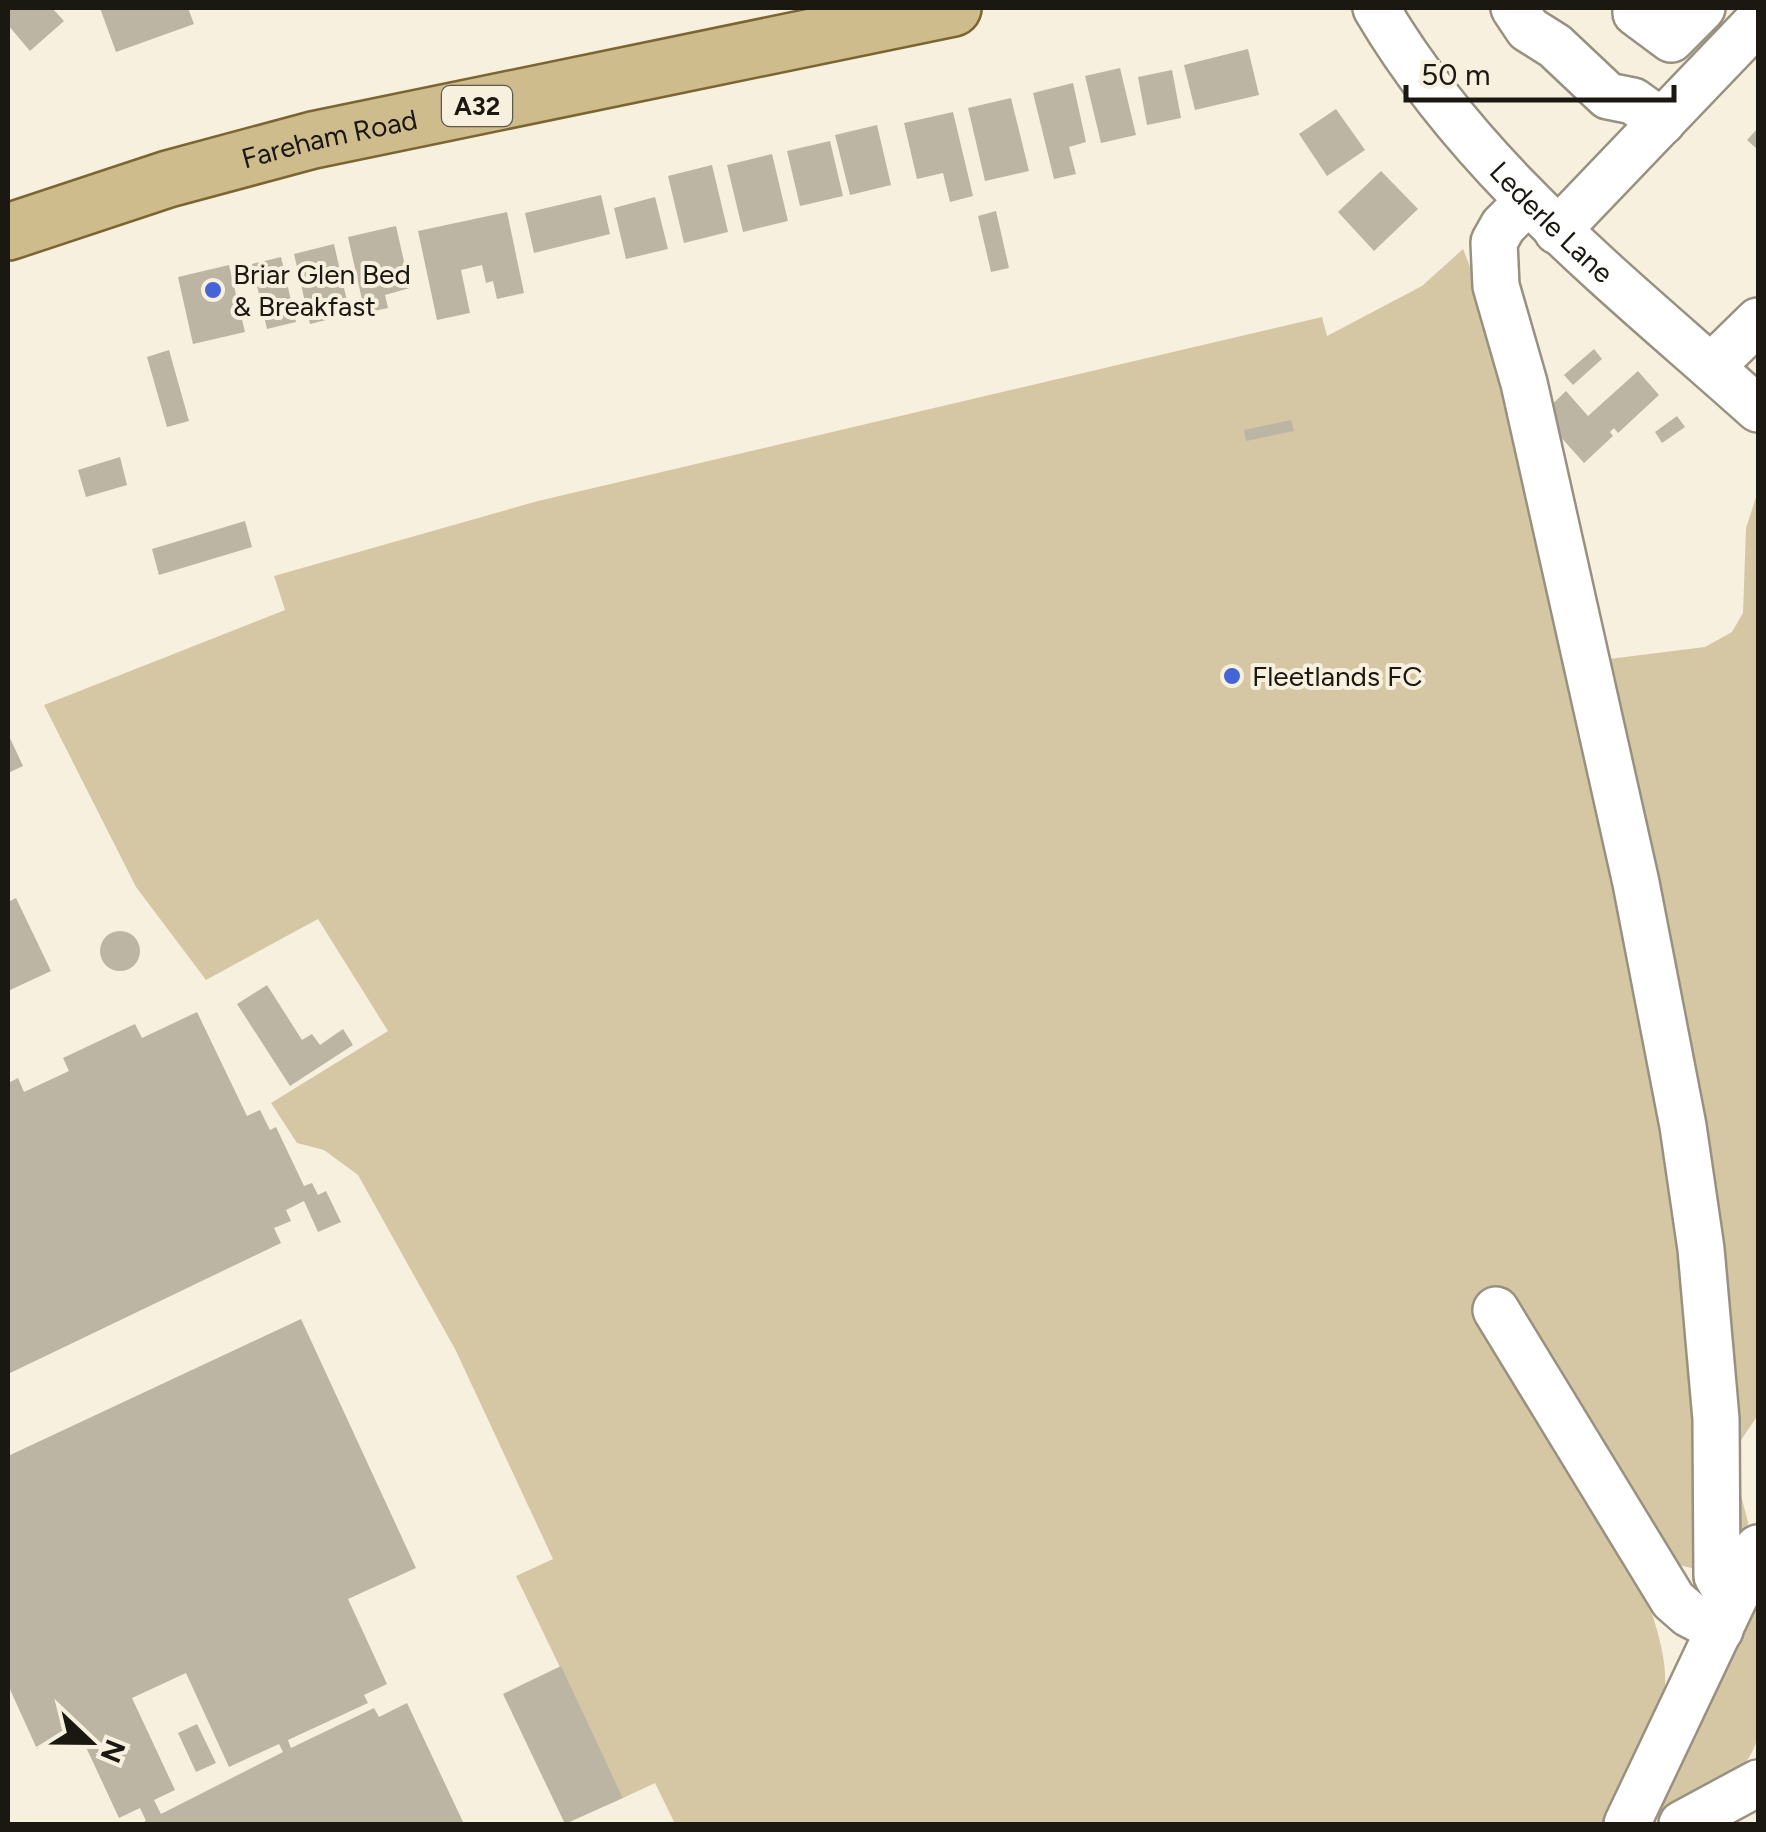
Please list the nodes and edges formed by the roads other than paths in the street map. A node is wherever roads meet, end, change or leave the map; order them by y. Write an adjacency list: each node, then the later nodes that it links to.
1 (953, 8): 9 (main road, Fareham Road / A32)
2 (1376, 8): 8 (street, Lederle Lane)
3 (1514, 8): 7 (street)
4 (1636, 8): 5 (street)
5 (1702, 8)
6 (1758, 21): 7 (street)
7 (1662, 122): 8 (street)
8 (1542, 217): 11 (street, Lederle Lane); 15 (street)
9 (8, 232)
10 (1758, 321): 11 (street)
11 (1712, 367): 12 (street, Lederle Lane)
12 (1758, 409)
13 (1496, 1310): 15 (street)
14 (1758, 1548): 15 (street)
15 (1728, 1611): 17 (street)
16 (1758, 1783): 18 (street)
17 (1627, 1824)
18 (1682, 1824)

